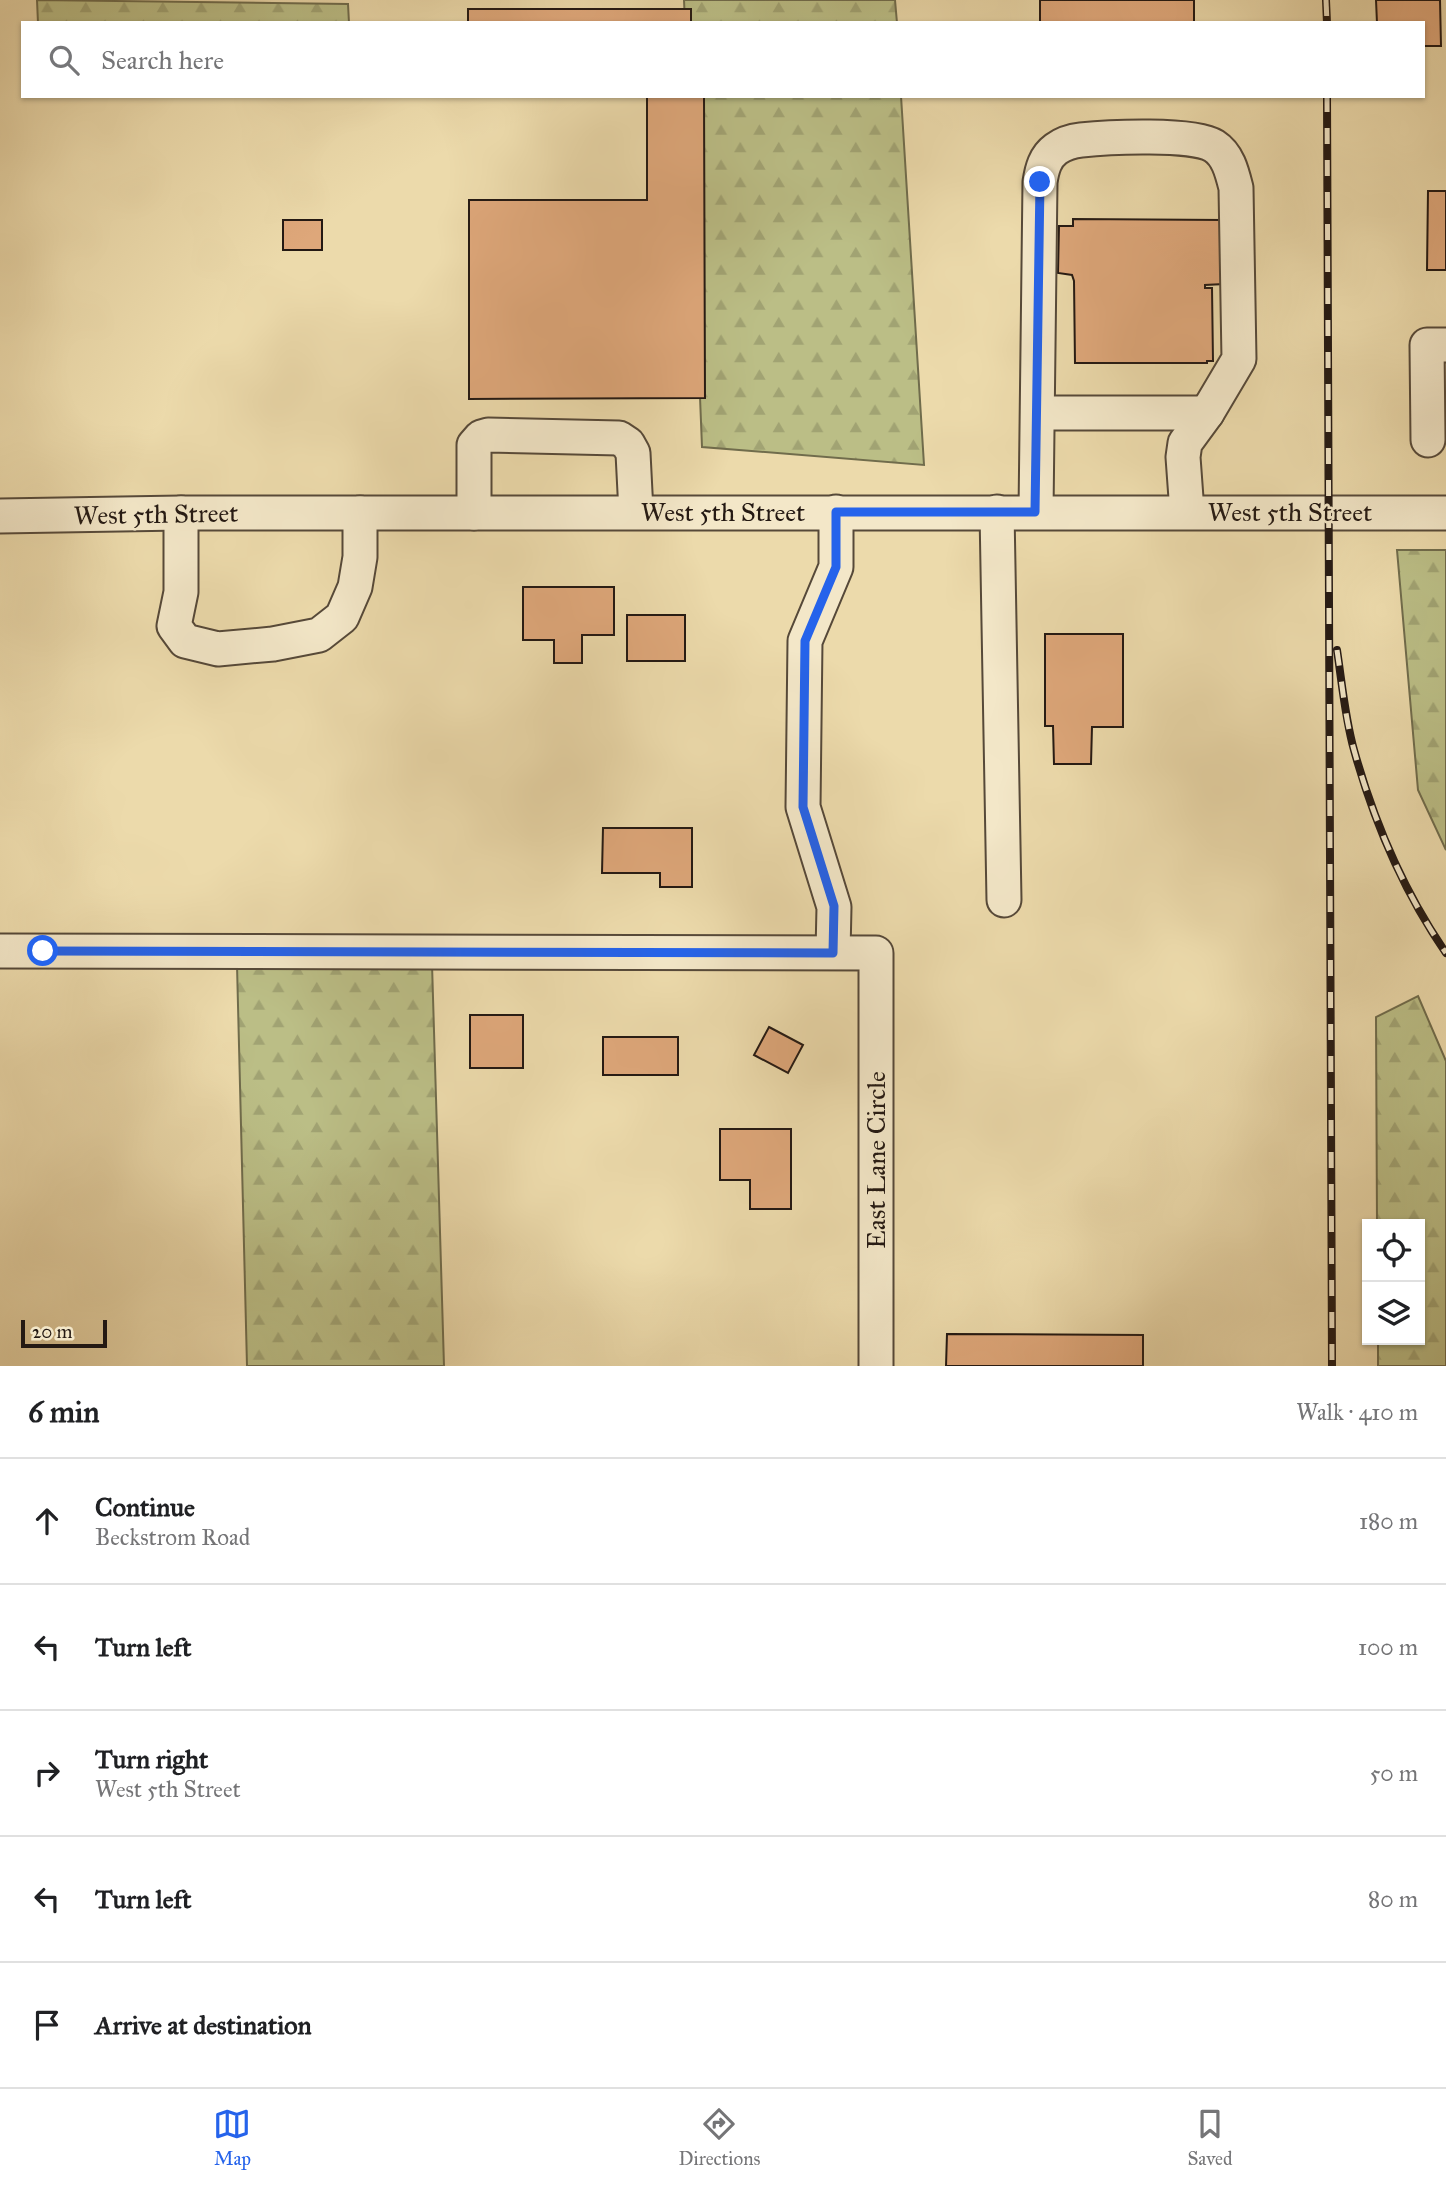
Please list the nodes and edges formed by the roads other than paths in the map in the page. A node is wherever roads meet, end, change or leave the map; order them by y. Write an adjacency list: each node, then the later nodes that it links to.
1 (1446, 345): 4 (street)
2 (1038, 413): 3 (street); 3 (street); 8 (street)
3 (1207, 413): 9 (street)
4 (1428, 440)
5 (636, 512): 6 (street, West 5th Street); 12 (street, West 5th Street); 12 (street)
6 (836, 512): 7 (street, West 5th Street); 17 (street)
7 (997, 512): 8 (street, West 5th Street); 15 (street)
8 (1035, 512): 9 (street, West 5th Street)
9 (1187, 512): 13 (street, West 5th Street)
10 (181, 513): 11 (street, West 5th Street); 11 (street); 14 (street, West 5th Street)
11 (360, 513): 12 (street, West 5th Street)
12 (474, 513)
13 (1446, 513)
14 (0, 516)
15 (1004, 900)
16 (0, 951): 17 (street)
17 (833, 953): 18 (street, East Lane Circle)
18 (876, 1366)

